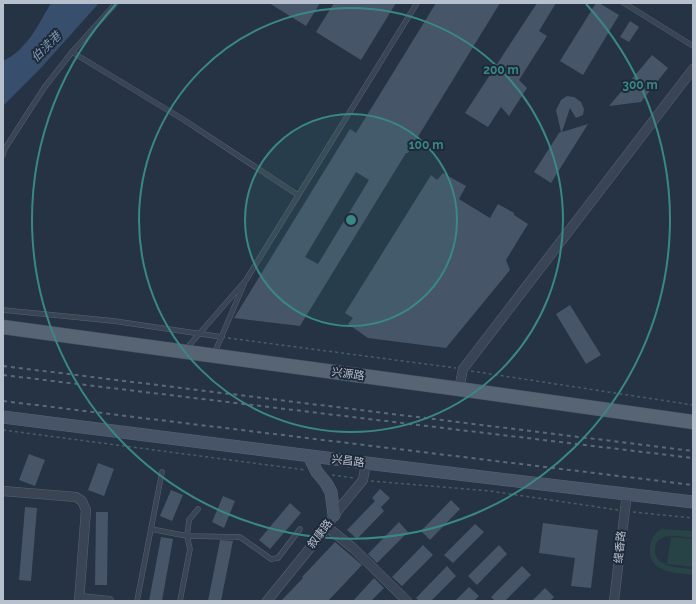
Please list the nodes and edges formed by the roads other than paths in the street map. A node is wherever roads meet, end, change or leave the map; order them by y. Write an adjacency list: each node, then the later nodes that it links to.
1 (116, 3): 5 (lane)
2 (417, 3): 8 (lane)
3 (624, 3): 4 (lane)
4 (693, 46)
5 (72, 52): 7 (lane); 8 (lane)
6 (693, 69): 16 (street)
7 (3, 155)
8 (298, 196): 9 (lane)
9 (246, 280): 12 (lane); 13 (lane)
10 (3, 310): 12 (lane)
11 (3, 327): 14 (main road, 兴源路)
12 (199, 334): 13 (lane); 14 (lane)
13 (222, 337): 15 (lane)
14 (184, 352): 15 (main road, 兴源路)
15 (214, 356): 16 (main road, 兴源路)
16 (459, 389): 18 (main road, 兴源路)
17 (3, 417): 19 (main road, 兴昌路)
18 (693, 422)
19 (309, 456): 20 (main road, 兴昌路); 26 (main road)
20 (366, 464): 23 (main road, 兴昌路); 26 (street, 叙康路)
21 (162, 472): 28 (lane)
22 (3, 491): 31 (street)
23 (626, 493): 24 (main road, 兴昌路); 37 (street, 缇香路)
24 (693, 502)
25 (198, 509): 30 (lane)
26 (334, 515): 27 (street, 叙康路)
27 (327, 527): 35 (street, 叙康路); 36 (street)
28 (151, 529): 30 (lane); 33 (lane)
29 (300, 529): 30 (lane)
30 (187, 536): 34 (lane)
31 (79, 600): 32 (street)
32 (110, 601)
33 (137, 601)
34 (180, 601)
35 (267, 601)
36 (407, 601)
37 (614, 601)

